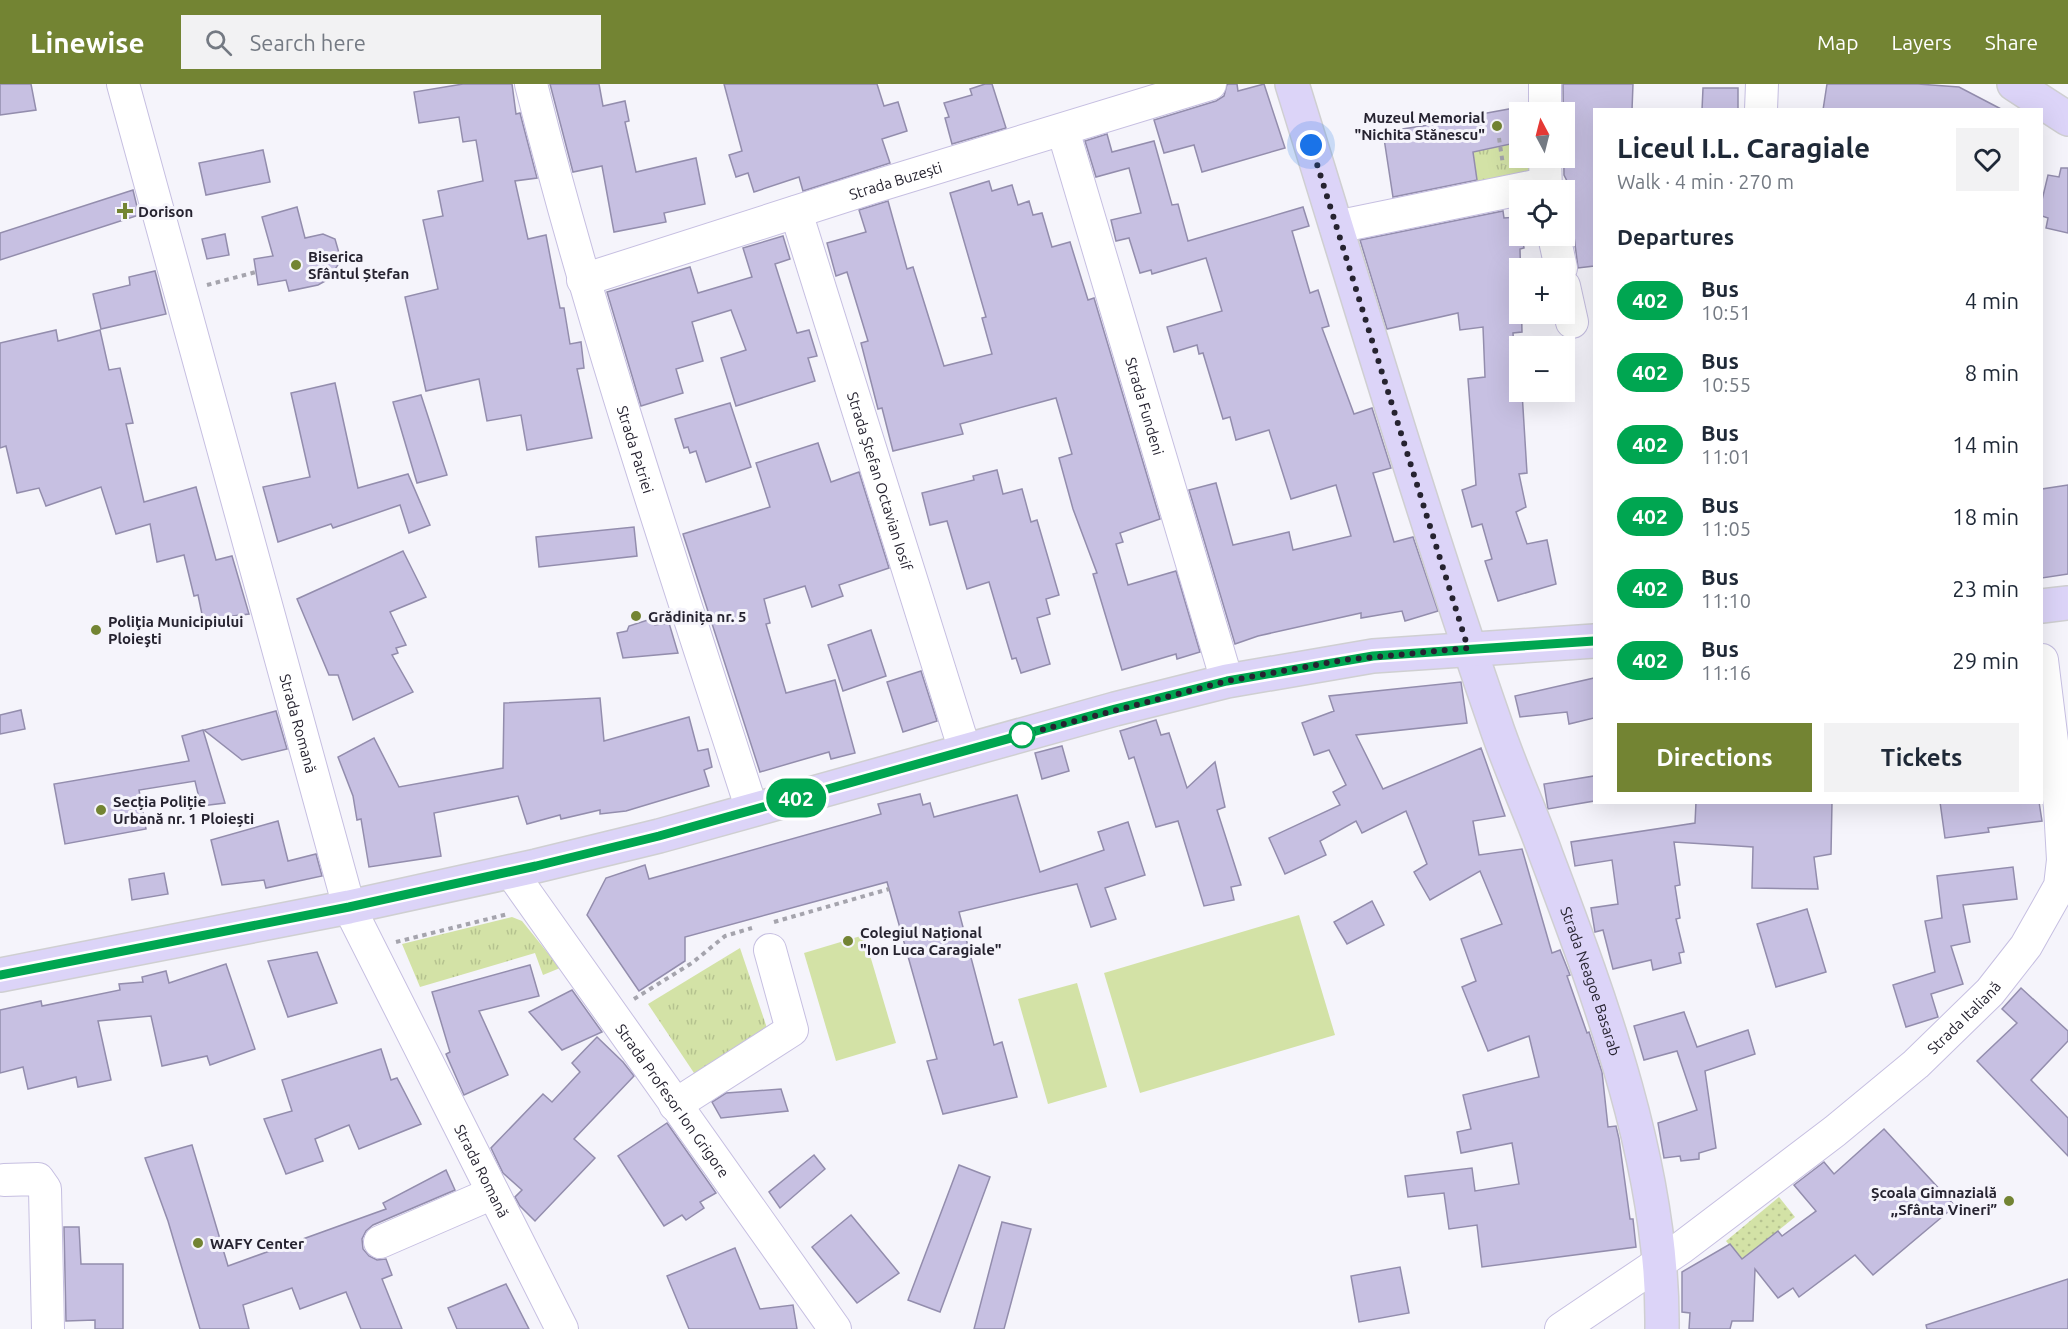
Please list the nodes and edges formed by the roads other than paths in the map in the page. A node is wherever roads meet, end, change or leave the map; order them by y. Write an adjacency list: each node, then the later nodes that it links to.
1 (123, 84): 26 (street, Strada Romană)
2 (531, 84): 15 (street, Strada Patriei)
3 (1210, 84): 11 (street, Strada Buzești)
4 (1292, 84): 14 (main road, Strada Neagoe Basarab)
5 (1545, 84): 8 (street)
6 (1762, 84): 9 (street)
7 (2020, 85): 10 (main road)
8 (1545, 102)
9 (1761, 108)
10 (2068, 119)
11 (1063, 129): 13 (street, Strada Buzești); 21 (street, Strada Fundeni)
12 (1545, 177): 14 (street)
13 (796, 212): 15 (street, Strada Buzești); 22 (street, Strada Ștefan Octavian Iosif)
14 (1336, 227): 19 (main road, Strada Neagoe Basarab)
15 (583, 280): 23 (street, Strada Patriei)
16 (2068, 603): 17 (main road)
17 (2043, 606)
18 (1593, 641): 19 (main road)
19 (1468, 648): 21 (main road); 33 (main road, Strada Neagoe Basarab)
20 (2043, 668): 25 (street, Strada Italiană)
21 (1227, 681): 22 (main road)
22 (965, 751): 23 (main road)
23 (752, 810): 24 (main road)
24 (511, 872): 26 (main road); 29 (street, Strada Profesor Ion Grigore)
25 (2065, 885): 33 (street, Strada Italiană)
26 (349, 907): 28 (main road); 31 (street, Strada Romană)
27 (765, 934): 29 (street)
28 (0, 975)
29 (675, 1105): 34 (street, Strada Profesor Ion Grigore)
30 (4, 1180): 35 (street)
31 (493, 1193): 32 (street); 36 (street, Strada Romană)
32 (380, 1242)
33 (1660, 1264): 37 (street, Strada Italiană); 38 (main road, Strada Neagoe Basarab)
34 (834, 1328)
35 (48, 1329)
36 (562, 1329)
37 (1561, 1329)
38 (1662, 1329)

